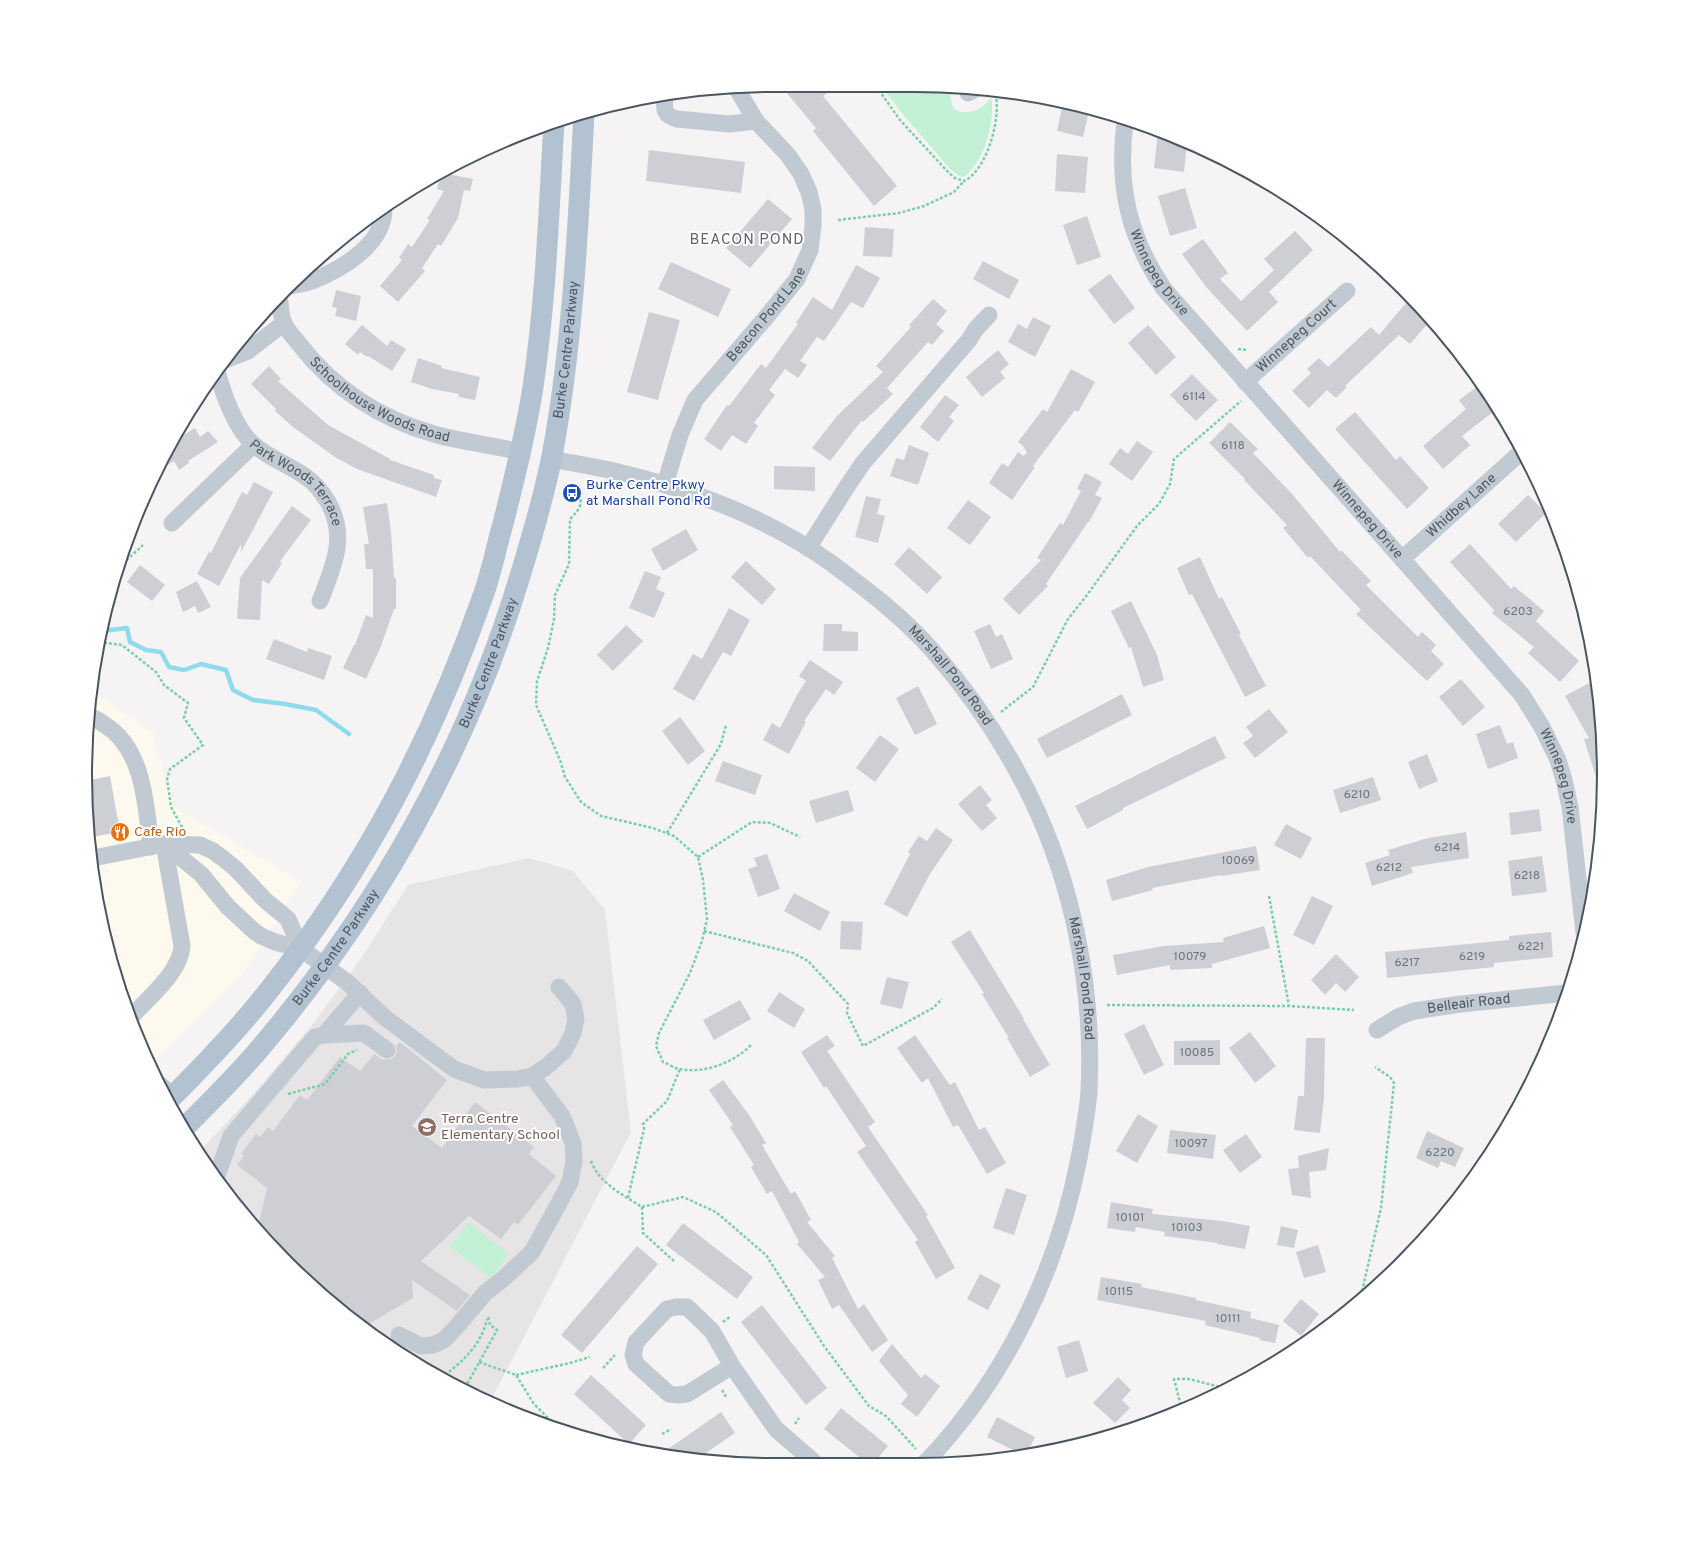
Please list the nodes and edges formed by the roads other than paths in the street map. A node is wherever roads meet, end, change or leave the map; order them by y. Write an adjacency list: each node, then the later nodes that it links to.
1 (739, 93): 4 (street, Beacon Pond Lane)
2 (665, 101): 4 (street)
3 (584, 119): 19 (main road, Burke Centre Parkway)
4 (756, 121): 20 (street, Beacon Pond Lane)
5 (1126, 125): 15 (street, Winnepeg Drive)
6 (554, 129): 17 (main road, Burke Centre Parkway)
7 (384, 215): 8 (street)
8 (301, 283)
9 (1348, 291): 15 (street, Winnepeg Court)
10 (281, 304): 12 (street, Schoolhouse Woods Road)
11 (989, 314): 22 (street)
12 (284, 323): 13 (street); 17 (street, Schoolhouse Woods Road)
13 (236, 356)
14 (219, 379): 16 (street, Park Woods Terrace)
15 (1245, 382): 23 (street, Winnepeg Drive)
16 (253, 444): 21 (street); 24 (street, Park Woods Terrace)
17 (521, 452): 19 (main road); 29 (main road, Burke Centre Parkway)
18 (1517, 456): 23 (street, Whidbey Lane)
19 (551, 459): 20 (street, Marshall Pond Road); 30 (main road, Burke Centre Parkway)
20 (665, 484): 22 (street, Marshall Pond Road)
21 (172, 523)
22 (808, 548): 45 (street, Marshall Pond Road)
23 (1402, 559): 28 (street, Winnepeg Drive)
24 (320, 601)
25 (94, 718): 26 (street)
26 (158, 846): 27 (street); 29 (street); 29 (street); 34 (street)
27 (97, 857)
28 (1582, 916)
29 (301, 949): 30 (street); 39 (main road, Burke Centre Parkway)
30 (325, 967): 32 (street); 40 (main road, Burke Centre Parkway)
31 (559, 987): 38 (street)
32 (360, 993): 36 (street); 38 (street)
33 (1561, 993): 35 (street, Belleair Road)
34 (135, 1013)
35 (1377, 1030)
36 (324, 1035): 37 (street); 41 (street)
37 (387, 1050)
38 (532, 1076): 42 (street)
39 (170, 1091)
40 (189, 1124)
41 (219, 1170)
42 (399, 1335)
43 (732, 1366): 43 (street); 44 (street)
44 (809, 1458)
45 (930, 1458)

